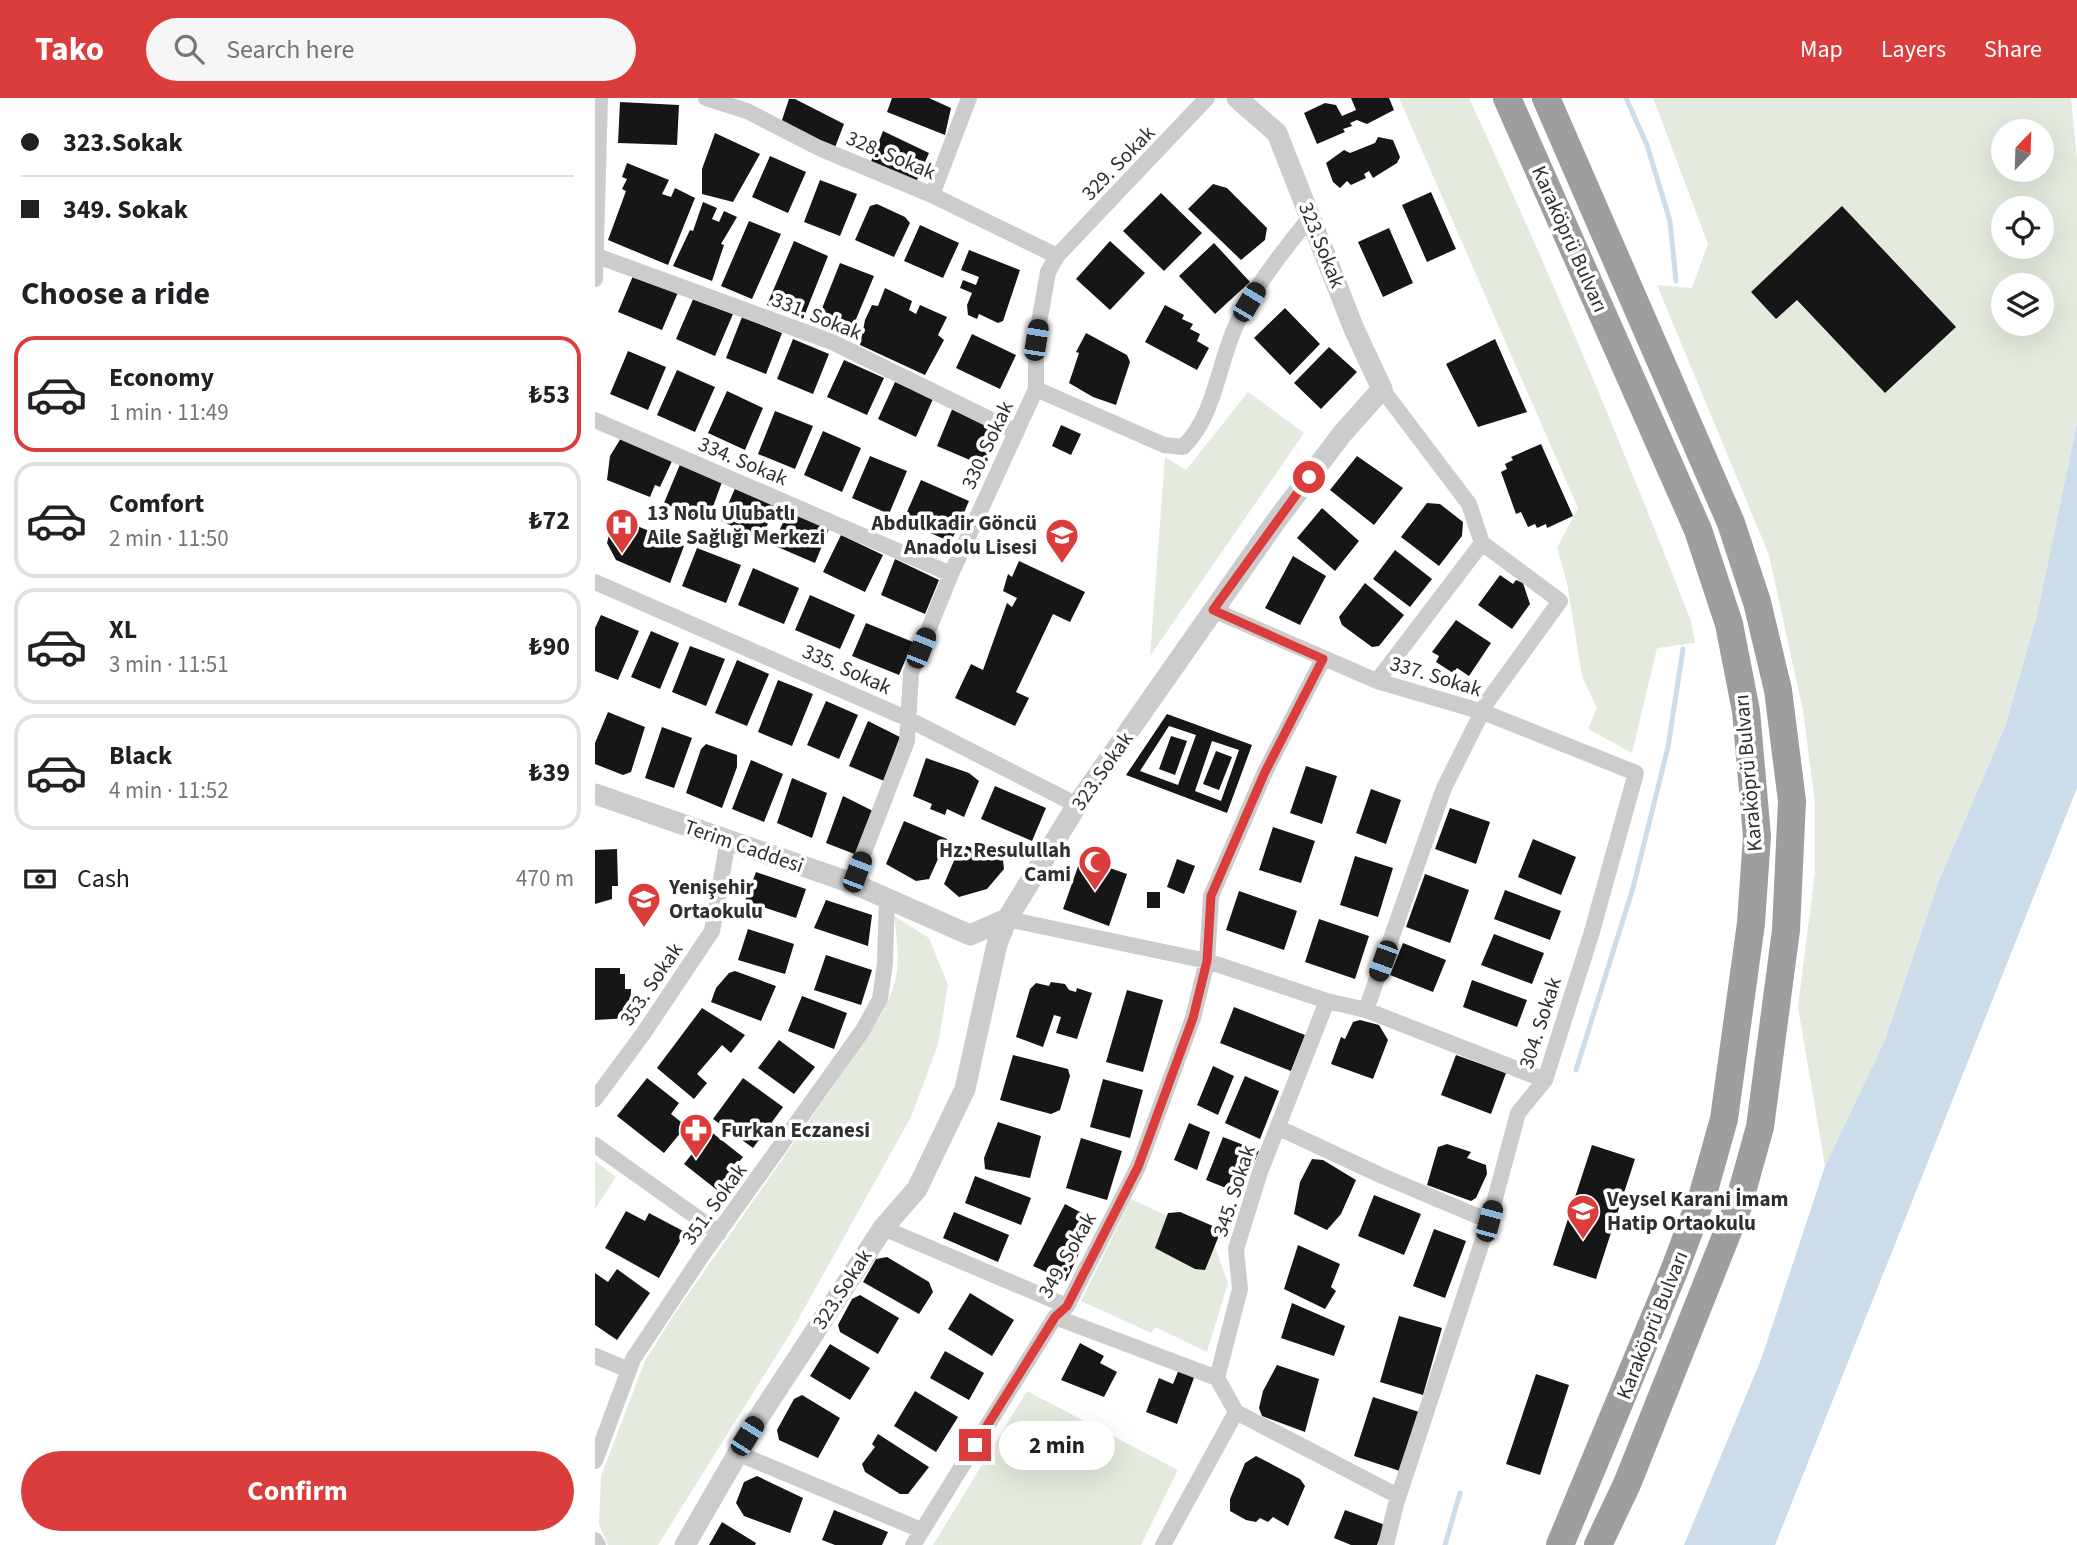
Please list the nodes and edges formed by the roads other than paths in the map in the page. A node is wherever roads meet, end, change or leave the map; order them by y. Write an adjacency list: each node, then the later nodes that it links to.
1 (706, 98): 7 (street, 328. Sokak)
2 (969, 98): 9 (street)
3 (1207, 98): 12 (street, 329. Sokak)
4 (1237, 98): 10 (street, 323.Sokak)
5 (1507, 98): 58 (highway, Karaköprü Bulvarı)
6 (1546, 98): 59 (highway, Karaköprü Bulvarı)
7 (750, 105): 9 (street, 328. Sokak)
8 (598, 106): 11 (street)
9 (932, 195): 12 (street, 328. Sokak)
10 (1311, 216): 14 (street); 15 (street, 323.Sokak)
11 (597, 256): 13 (street); 17 (street, 331. Sokak)
12 (1057, 256): 14 (street, 330. Sokak)
13 (595, 279)
14 (1036, 389): 17 (street, 330. Sokak)
15 (1382, 389): 18 (street); 21 (street, 323.Sokak)
16 (595, 420): 19 (street, 334. Sokak)
17 (1016, 432): 19 (street, 330. Sokak)
18 (1482, 543): 23 (street); 24 (street)
19 (951, 574): 25 (street, 330. Sokak)
20 (595, 582): 25 (street, 335. Sokak)
21 (1213, 610): 22 (street, 337. Sokak); 28 (street, 323.Sokak)
22 (1323, 659): 23 (street, 337. Sokak); 33 (street, 349. Sokak)
23 (1377, 681): 24 (street, 337. Sokak)
24 (1483, 712): 26 (street, 337. Sokak); 35 (street)
25 (908, 719): 28 (street, 335. Sokak); 30 (street, 330. Sokak)
26 (1632, 787): 36 (street, 304. Sokak)
27 (595, 794): 29 (street, Terim Caddesi)
28 (1077, 806): 32 (street, 323.Sokak)
29 (728, 840): 30 (street, Terim Caddesi); 37 (street, 353. Sokak)
30 (852, 884): 31 (street, Terim Caddesi)
31 (887, 897): 32 (street, Terim Caddesi); 42 (street, 351. Sokak)
32 (1007, 919): 33 (street); 41 (street, 323.Sokak)
33 (1207, 961): 34 (street); 43 (street, 349. Sokak)
34 (1328, 1001): 35 (street); 38 (street, 345. Sokak)
35 (1366, 1010): 36 (street)
36 (1545, 1080): 40 (street, 304. Sokak)
37 (595, 1099)
38 (1279, 1128): 40 (street); 46 (street, 345. Sokak)
39 (595, 1145): 42 (street)
40 (1489, 1221): 50 (street, 304. Sokak)
41 (883, 1228): 43 (street); 48 (street, 323.Sokak)
42 (719, 1233): 45 (street, 351. Sokak)
43 (1061, 1311): 46 (street); 51 (street, 349. Sokak)
44 (595, 1356): 45 (street)
45 (629, 1370): 49 (street, 351. Sokak)
46 (1217, 1378): 47 (street)
47 (1236, 1412): 50 (street); 56 (street)
48 (737, 1452): 51 (street); 54 (street, 323.Sokak)
49 (595, 1461)
50 (1398, 1496): 57 (street, 304. Sokak)
51 (921, 1530): 55 (street, 349. Sokak)
52 (595, 1540): 53 (street)
53 (597, 1545)
54 (685, 1545)
55 (913, 1545)
56 (1163, 1545)
57 (1387, 1545)
58 (1560, 1545)
59 (1598, 1545)

